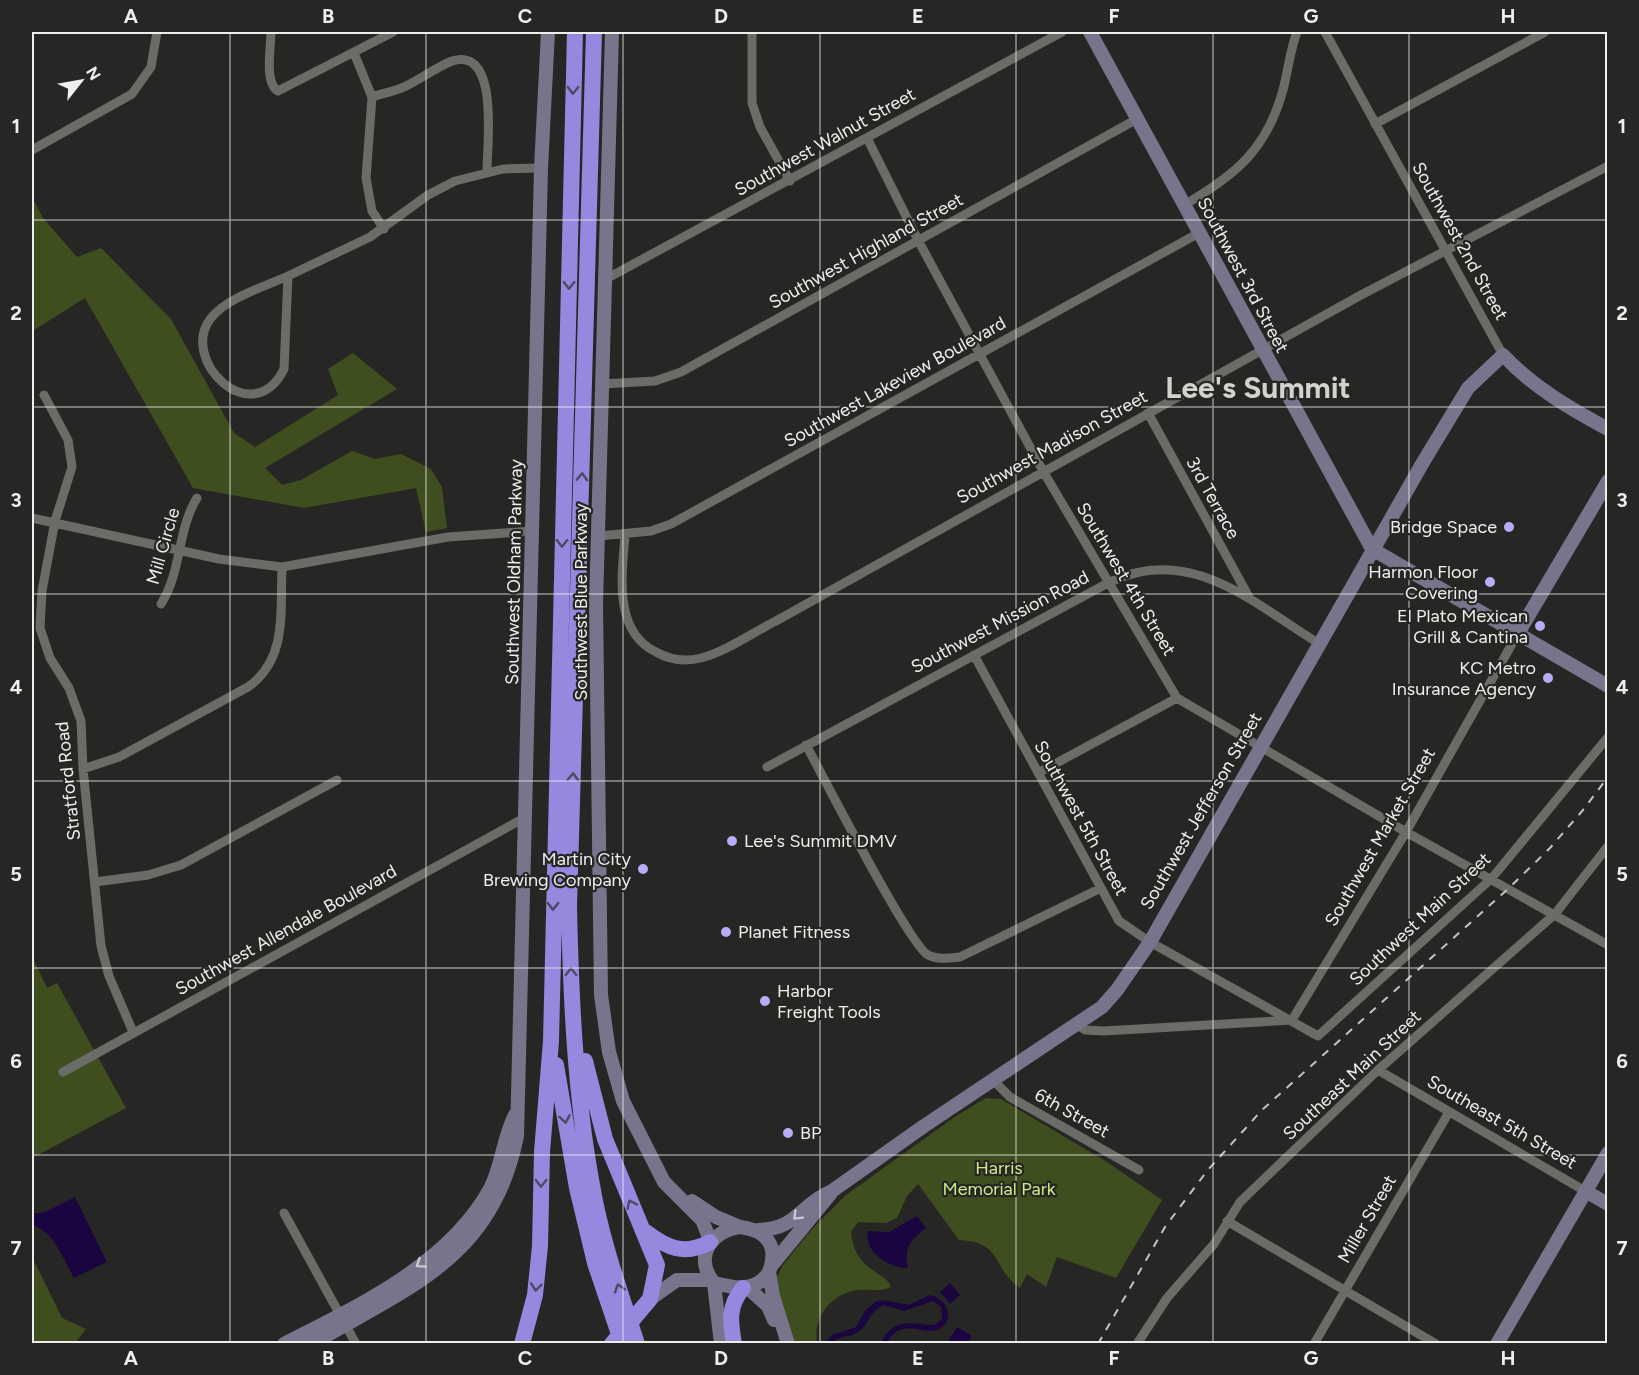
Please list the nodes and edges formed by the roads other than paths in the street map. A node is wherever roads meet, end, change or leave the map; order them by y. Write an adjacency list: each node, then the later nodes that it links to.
1 (157, 32): 19 (street)
2 (271, 32): 14 (street)
3 (393, 32): 14 (street)
4 (548, 32): 21 (street, Southwest Oldham Parkway)
5 (575, 32): 79 (highway, one-way to 79)
6 (594, 32): 74 (highway, one-way to 6)
7 (612, 32): 30 (street, Southwest Blue Parkway)
8 (752, 32): 23 (street)
9 (1062, 32): 18 (street, Southwest Walnut Street)
10 (1090, 32): 16 (street, Southwest 3rd Street)
11 (1297, 32): 24 (street)
12 (1324, 32): 17 (street, Southwest 2nd Street)
13 (1545, 32): 17 (street)
14 (354, 53): 15 (street)
15 (372, 97): 22 (street); 25 (street)
16 (1137, 119): 24 (street, Southwest 3rd Street); 27 (street, Southwest Highland Street)
17 (1375, 124): 28 (street, Southwest 2nd Street)
18 (867, 138): 23 (street, Southwest Walnut Street); 27 (street, Southwest 4th Street)
19 (32, 150)
20 (1608, 166): 28 (street, Southwest Madison Street)
21 (542, 168): 22 (street); 44 (street, Southwest Oldham Parkway)
22 (487, 171): 25 (street)
23 (790, 180): 30 (street, Southwest Walnut Street)
24 (1184, 205): 26 (street, Southwest 3rd Street)
25 (384, 229): 29 (street)
26 (1199, 233): 31 (street, Southwest 3rd Street); 32 (street, Southwest Lakeview Boulevard)
27 (919, 242): 32 (street, Southwest 4th Street); 34 (street, Southwest Highland Street)
28 (1444, 252): 31 (street, Southwest Madison Street); 33 (street, Southwest 2nd Street)
29 (288, 276): 29 (street)
30 (604, 280): 34 (street, Southwest Blue Parkway)
31 (1263, 350): 36 (street, Southwest Madison Street); 47 (street, Southwest 3rd Street)
32 (979, 354): 38 (street, Southwest 4th Street); 45 (street, Southwest Lakeview Boulevard)
33 (1503, 355): 37 (street, Southwest 2nd Street); 47 (street, Southwest Jefferson Street)
34 (602, 384): 46 (street, Southwest Blue Parkway)
35 (44, 395): 43 (street, Stratford Road)
36 (1148, 413): 38 (street, Southwest Madison Street); 51 (street, 3rd Terrace)
37 (1608, 429)
38 (1043, 471): 45 (street, Southwest Madison Street); 50 (street, Southwest 4th Street)
39 (1608, 475): 40 (street, Southwest Market Street)
40 (1607, 481): 53 (street, Southwest Market Street)
41 (197, 498): 48 (street, Mill Circle)
42 (32, 518): 43 (street)
43 (55, 521): 48 (street); 62 (street, Stratford Road)
44 (533, 531): 49 (street); 65 (street, Southwest Oldham Parkway)
45 (625, 535): 46 (street, Southwest Lakeview Boulevard)
46 (599, 536): 85 (street, Southwest Blue Parkway)
47 (1372, 549): 53 (street); 54 (street, Southwest Jefferson Street)
48 (180, 550): 49 (street); 52 (street, Mill Circle)
49 (282, 567): 62 (street)
50 (1108, 583): 51 (street, Southwest Mission Road); 55 (street, Southwest Mission Road); 57 (street, Southwest 4th Street)
51 (1250, 599): 54 (street, Southwest Mission Road)
52 (161, 604)
53 (1517, 634): 56 (street); 66 (street, Southwest Market Street)
54 (1318, 643): 60 (street, Southwest Jefferson Street)
55 (974, 655): 59 (street, Southwest Mission Road); 63 (street, Southwest 5th Street)
56 (1608, 686)
57 (1177, 698): 60 (street, Southwest 4th Street); 63 (street)
58 (1608, 737): 68 (street, Southwest Main Street)
59 (806, 745): 61 (street, Southwest Mission Road); 70 (street)
60 (1260, 746): 66 (street, Southwest 4th Street); 72 (street, Southwest Jefferson Street)
61 (767, 767)
62 (83, 769): 69 (street, Stratford Road)
63 (1038, 773): 70 (street, Southwest 5th Street)
64 (337, 780): 69 (street)
65 (526, 817): 77 (street, Southwest Allendale Boulevard); 101 (street, Southwest Oldham Parkway)
66 (1406, 832): 68 (street, Southwest 4th Street); 75 (street, Southwest Market Street)
67 (1608, 846): 71 (street, Southeast Main Street)
68 (1492, 878): 71 (street, Southwest 4th Street); 78 (street, Southwest Main Street)
69 (95, 882): 77 (street, Stratford Road)
70 (1101, 888): 72 (street, Southwest 5th Street)
71 (1556, 914): 73 (street, Southwest 4th Street); 80 (street, Southeast Main Street)
72 (1150, 942): 75 (street, Southwest 5th Street); 76 (street, Southwest Jefferson Street)
73 (1608, 945)
74 (571, 996): 94 (highway, one-way to 74); 108 (highway, one-way to 74)
75 (1292, 1020): 76 (street); 78 (street, Southwest 5th Street)
76 (1075, 1024): 82 (street, Southwest Jefferson Street)
77 (133, 1032): 81 (street, Southwest Allendale Boulevard)
78 (1318, 1036)
79 (551, 1041): 105 (highway, one-way to 105); 107 (highway, one-way to 107)
80 (1378, 1070): 83 (street, Southeast 5th Street); 91 (street, Southeast Main Street)
81 (63, 1072)
82 (992, 1079): 86 (street, 6th Street); 87 (street, Southwest Jefferson Street)
83 (1449, 1112): 88 (street, Southeast 5th Street); 99 (street, Miller Street)
84 (1608, 1153): 88 (street)
85 (655, 1163): 92 (street, Southwest Blue Parkway); 95 (street, Southwest Blue Parkway)
86 (1139, 1170)
87 (832, 1191): 93 (street, Southwest Jefferson Street, one-way to 93); 96 (street, Southwest Jefferson Street)
88 (1585, 1191): 89 (street, Southeast 5th Street); 116 (street)
89 (1608, 1204)
90 (284, 1213): 101 (street)
91 (1227, 1221): 99 (street); 113 (street, Southeast Main Street)
92 (740, 1227): 93 (street); 95 (street)
93 (758, 1230): 96 (street)
94 (644, 1231): 95 (highway); 100 (highway)
95 (710, 1241): 97 (street)
96 (771, 1269): 98 (street); 112 (street)
97 (712, 1281): 98 (street); 100 (street); 109 (street)
98 (745, 1287): 110 (highway); 111 (street)
99 (1344, 1290): 114 (street, Miller Street); 115 (street)
100 (646, 1304): 106 (highway)
101 (343, 1320): 102 (street, Southwest Oldham Parkway); 103 (street, Southwest Oldham Parkway); 104 (street)
102 (284, 1344)
103 (312, 1344)
104 (356, 1344)
105 (522, 1344)
106 (612, 1344)
107 (622, 1344)
108 (637, 1344)
109 (721, 1344)
110 (734, 1344)
111 (779, 1344)
112 (788, 1344)
113 (1137, 1344)
114 (1314, 1344)
115 (1437, 1344)
116 (1497, 1344)

